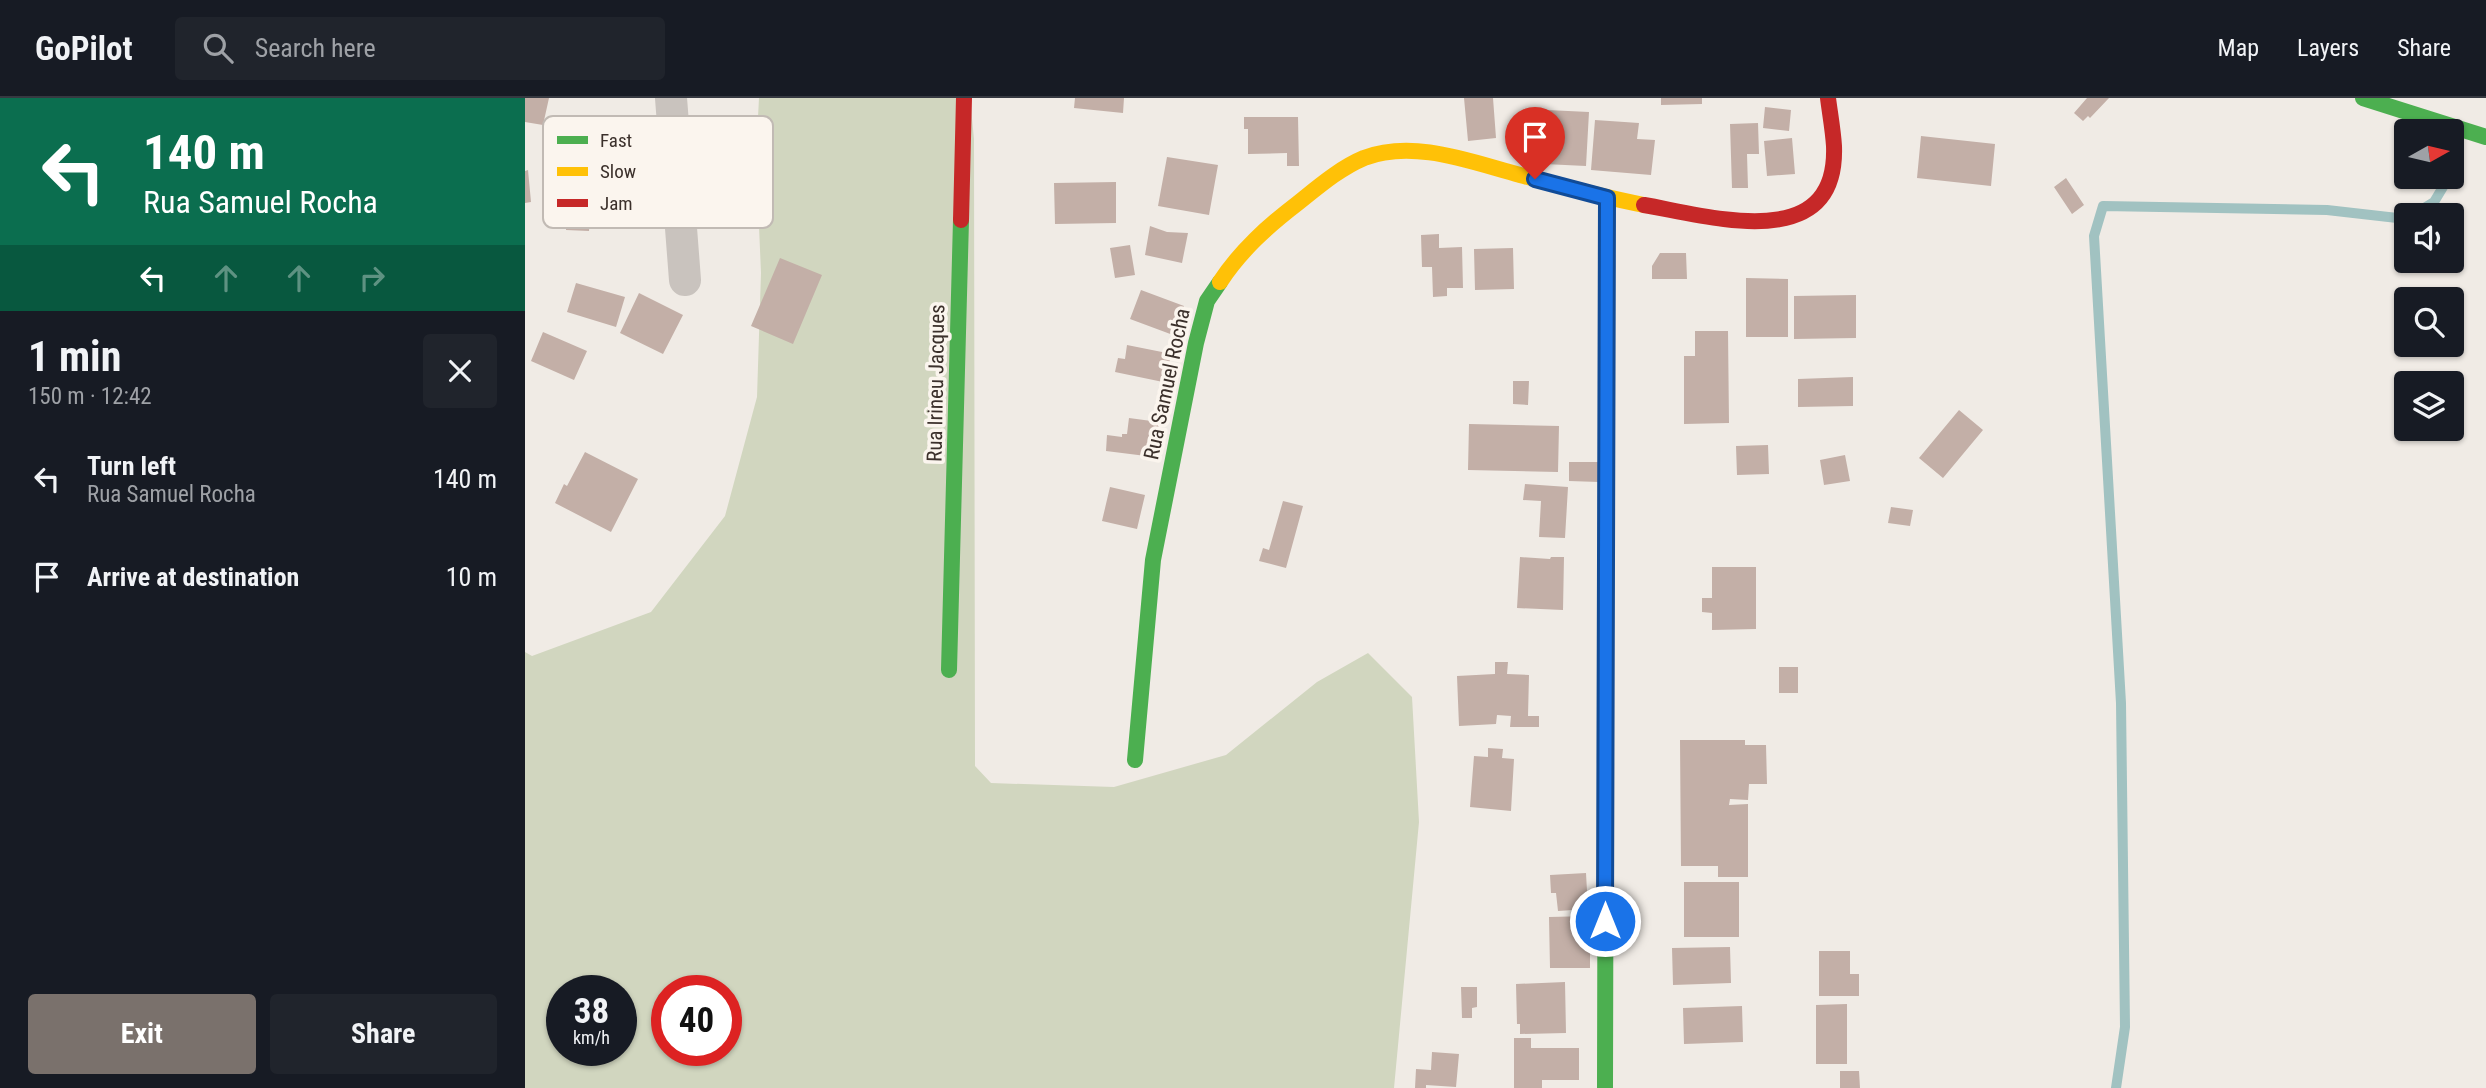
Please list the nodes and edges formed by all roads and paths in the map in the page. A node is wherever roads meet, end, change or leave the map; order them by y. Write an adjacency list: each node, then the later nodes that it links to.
1 (671, 98): 5 (street)
2 (964, 98): 10 (street, Rua Irineu Jacques)
3 (1828, 98): 7 (street, Rua Samuel Rocha)
4 (2363, 98): 6 (street)
5 (672, 116)
6 (2486, 137)
7 (1607, 198): 11 (street, Rua Samuel Rocha); 12 (street)
8 (681, 228): 9 (street)
9 (685, 280)
10 (949, 670)
11 (1135, 760)
12 (1605, 1088)

